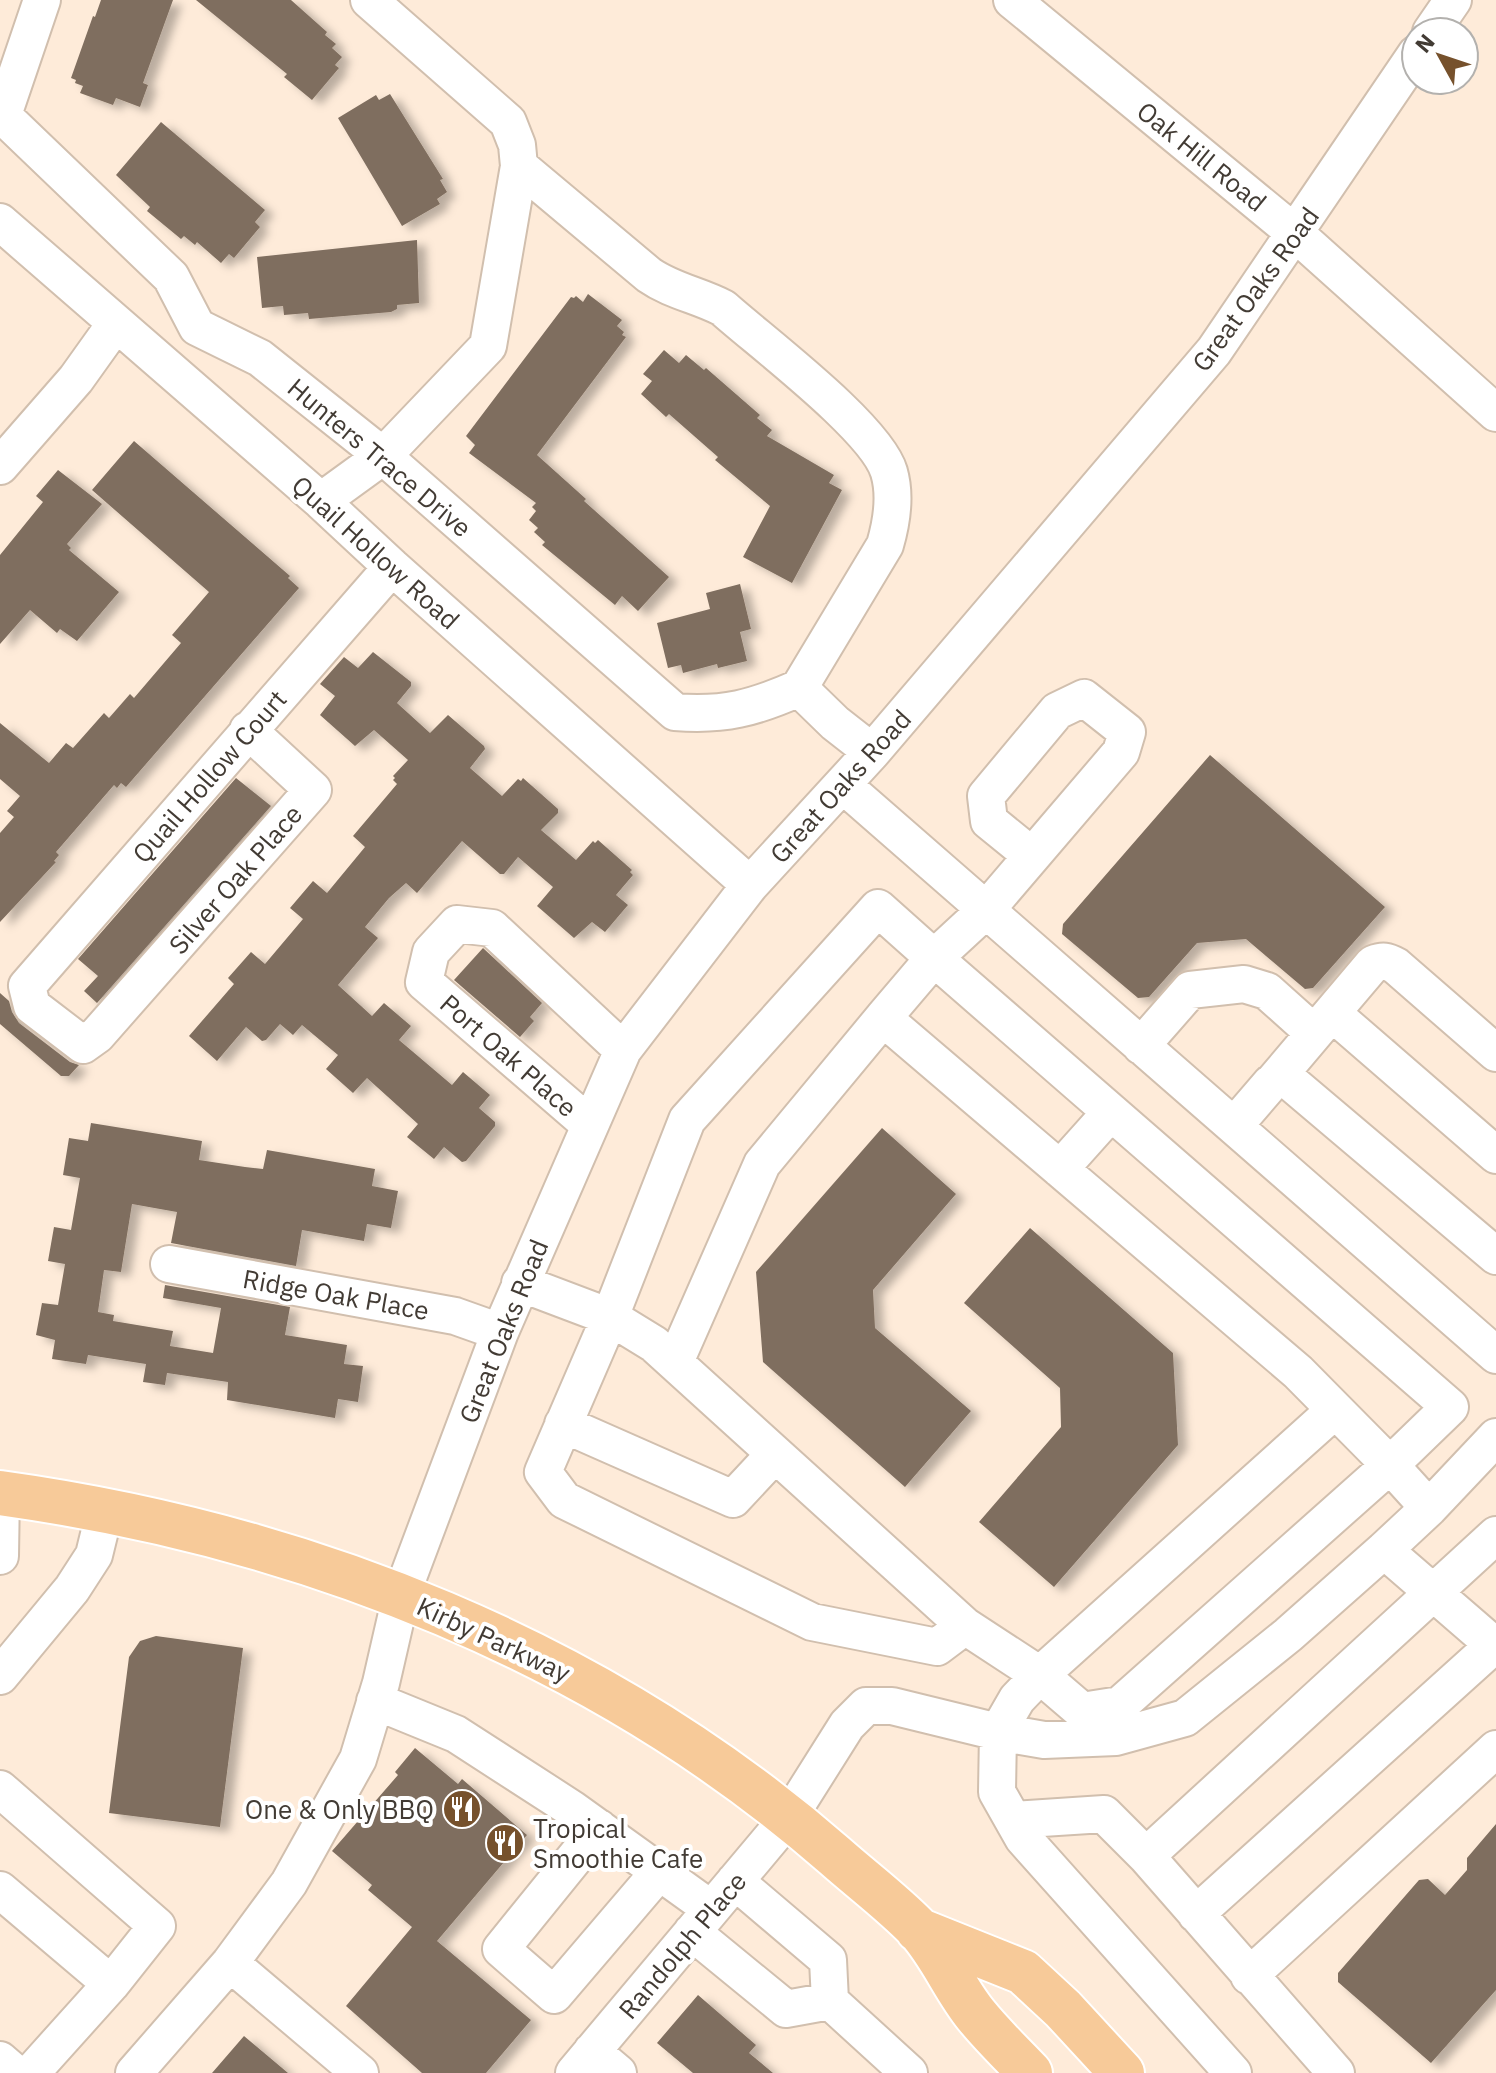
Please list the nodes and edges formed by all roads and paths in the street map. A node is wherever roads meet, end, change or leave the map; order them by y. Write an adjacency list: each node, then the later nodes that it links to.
1 (42, 0): 5 (street)
2 (369, 0): 6 (street)
3 (1012, 0): 8 (street, Oak Hill Road)
4 (1400, 78): 8 (street, Great Oaks Road)
5 (1, 114): 11 (street, Hunters Trace Drive)
6 (519, 166): 11 (street); 15 (street)
7 (0, 222): 9 (street, Quail Hollow Road)
8 (1296, 234): 10 (street, Oak Hill Road); 17 (street, Great Oaks Road)
9 (116, 323): 12 (street); 13 (street, Quail Hollow Road)
10 (1496, 413)
11 (383, 456): 13 (street); 15 (street, Hunters Trace Drive)
12 (0, 466)
13 (321, 501): 14 (street, Quail Hollow Road)
14 (392, 567): 16 (street, Quail Hollow Court); 20 (street, Quail Hollow Road)
15 (799, 688): 17 (street)
16 (248, 730): 25 (street, Silver Oak Place); 25 (street, Quail Hollow Court)
17 (872, 752): 18 (street, Great Oaks Road)
18 (843, 785): 20 (street, Great Oaks Road); 21 (street)
19 (1032, 856): 21 (street)
20 (750, 885): 27 (street, Great Oaks Road)
21 (986, 910): 22 (street); 26 (street)
22 (934, 958): 23 (street); 30 (street); 38 (street)
23 (883, 1018): 34 (street); 41 (street)
24 (1323, 1023): 26 (street); 28 (street); 29 (street); 33 (street)
25 (97, 1035)
26 (1141, 1046): 32 (street)
27 (623, 1050): 31 (street, Great Oaks Road); 31 (street, Port Oak Place)
28 (1496, 1053)
29 (1274, 1081): 32 (street); 35 (street)
30 (1111, 1112): 34 (street); 46 (street)
31 (590, 1125): 37 (street, Great Oaks Road)
32 (1234, 1126): 40 (street)
33 (1496, 1155)
34 (1060, 1169): 42 (street)
35 (1496, 1256)
36 (169, 1264): 39 (street, Ridge Oak Place)
37 (520, 1283): 38 (street); 39 (street, Great Oaks Road)
38 (610, 1317): 41 (street); 43 (street)
39 (500, 1332): 54 (street, Great Oaks Road)
40 (1496, 1355)
41 (675, 1362): 45 (street)
42 (1335, 1410): 46 (street); 57 (street)
43 (563, 1424): 45 (street); 55 (street)
44 (1496, 1437): 48 (street)
45 (775, 1454): 55 (street)
46 (1390, 1465): 48 (street); 57 (street)
47 (0, 1493): 49 (main road, Kirby Parkway); 52 (street)
48 (1429, 1508): 51 (street)
49 (105, 1510): 54 (main road, Kirby Parkway); 58 (street)
50 (1496, 1535): 53 (street)
51 (1384, 1550): 53 (street); 60 (street)
52 (0, 1556)
53 (1433, 1592): 56 (street); 66 (street)
54 (401, 1596): 59 (street, Great Oaks Road); 63 (main road, Kirby Parkway)
55 (965, 1626): 57 (street)
56 (1495, 1646): 70 (street)
57 (1040, 1675): 60 (street)
58 (0, 1676)
59 (375, 1701): 65 (street); 73 (street, Great Oaks Road)
60 (998, 1732): 63 (street, Randolph Place); 64 (street)
61 (1496, 1749): 74 (street)
62 (0, 1789): 75 (street)
63 (789, 1817): 68 (street, Randolph Place); 72 (main road, Kirby Parkway)
64 (1013, 1820): 66 (street); 86 (street)
65 (599, 1828): 67 (street); 67 (street)
66 (1146, 1856): 70 (street)
67 (659, 1872): 71 (street)
68 (735, 1881): 71 (street, Randolph Place); 76 (street)
69 (0, 1890): 75 (street)
70 (1196, 1914): 74 (street)
71 (701, 1920): 76 (street); 78 (street, Randolph Place)
72 (918, 1930): 84 (main road, Kirby Parkway); 85 (main road, Kirby Parkway)
73 (230, 1963): 81 (street, Great Oaks Road); 82 (street)
74 (1249, 1976): 87 (street)
75 (111, 1984): 80 (street)
76 (830, 2001): 83 (street)
77 (0, 2060): 79 (street)
78 (595, 2066)
79 (15, 2073)
80 (31, 2073)
81 (134, 2073)
82 (360, 2073)
83 (909, 2073)
84 (1030, 2073)
85 (1122, 2073)
86 (1233, 2073)
87 (1336, 2073)

